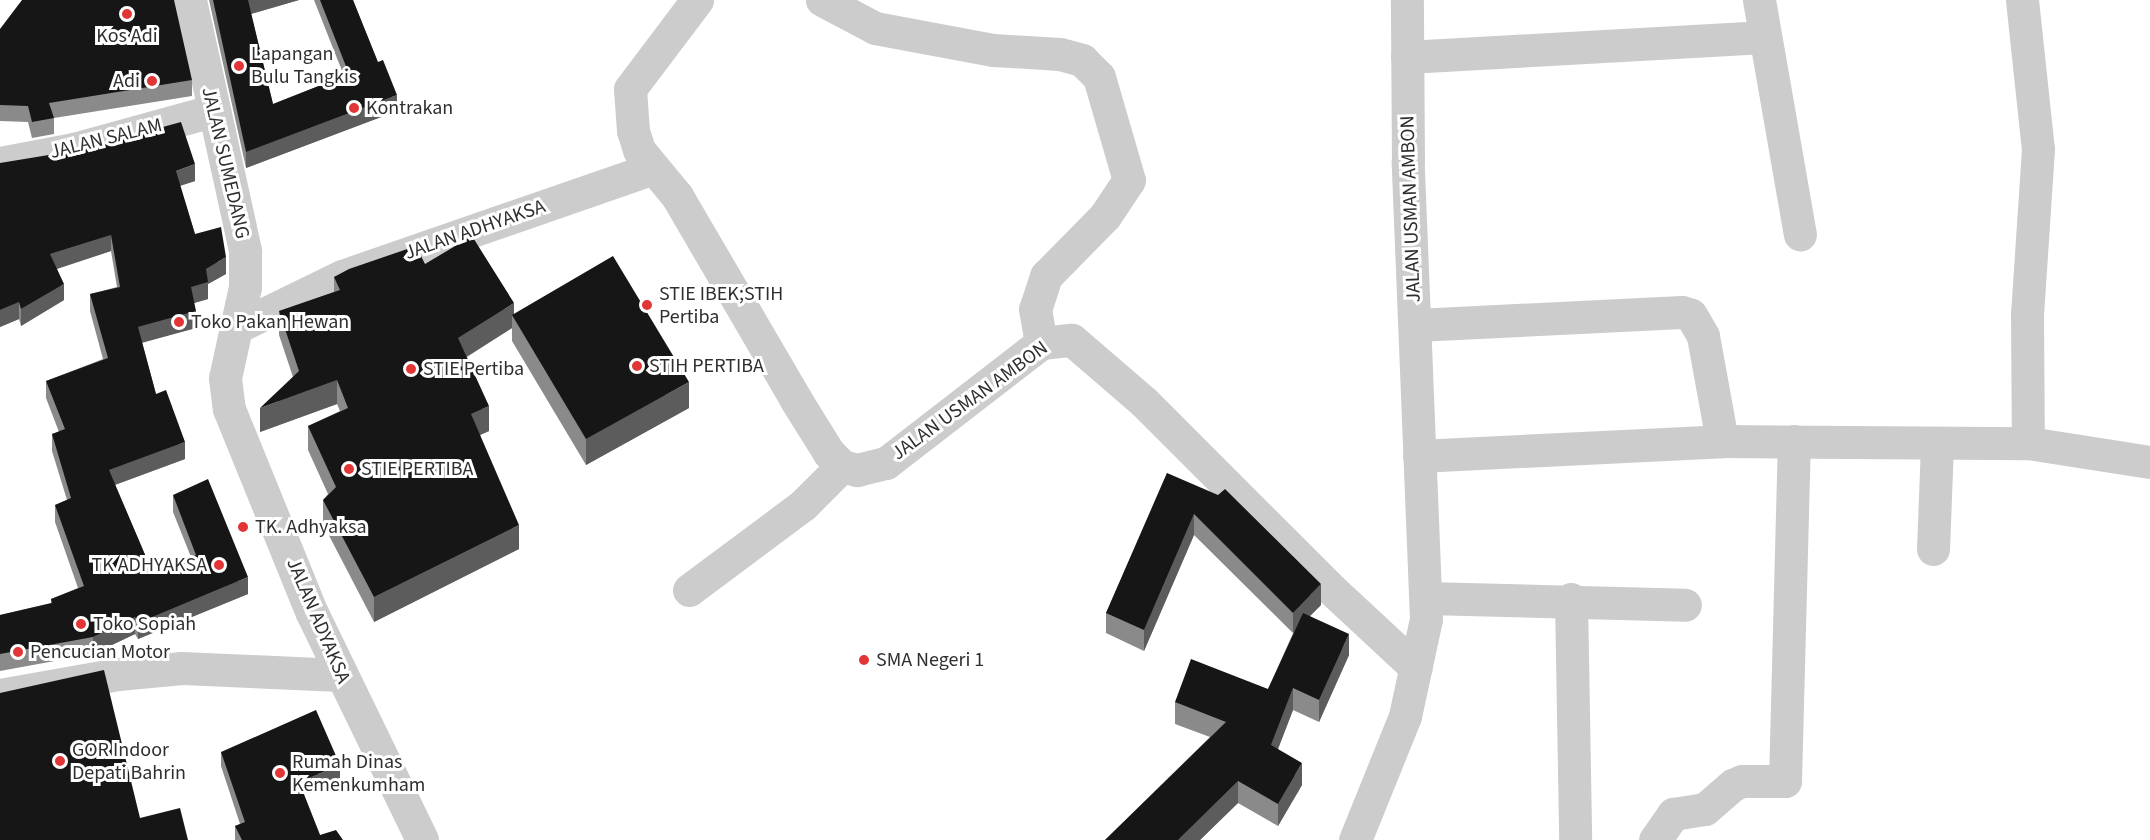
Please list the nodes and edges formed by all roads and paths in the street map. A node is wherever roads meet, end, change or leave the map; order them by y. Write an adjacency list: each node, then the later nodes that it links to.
1 (190, 0): 9 (street, JALAN SUMEDANG)
2 (697, 0): 10 (street)
3 (822, 0): 15 (street)
4 (1407, 0): 8 (street, JALAN USMAN AMBON)
5 (1759, 0): 7 (street)
6 (2022, 0): 19 (street)
7 (1764, 37): 8 (street); 12 (street)
8 (1407, 57): 13 (street, JALAN USMAN AMBON)
9 (212, 111): 11 (street, JALAN SALAM); 14 (street, JALAN SUMEDANG)
10 (645, 159): 14 (street, JALAN ADHYAKSA); 22 (street)
11 (0, 163)
12 (1800, 234)
13 (1416, 325): 16 (street); 20 (street, JALAN USMAN AMBON)
14 (237, 327): 29 (street, JALAN ADYAKSA)
15 (1041, 344): 22 (street, JALAN USMAN AMBON); 28 (street, JALAN USMAN AMBON)
16 (1722, 441): 17 (street); 20 (street)
17 (1794, 441): 18 (street); 34 (street)
18 (1937, 443): 19 (street); 23 (street)
19 (2028, 443): 21 (street)
20 (1419, 456): 25 (street, JALAN USMAN AMBON)
21 (2150, 462)
22 (842, 466): 24 (street)
23 (1934, 549)
24 (689, 590)
25 (1425, 598): 26 (street); 28 (street, JALAN USMAN AMBON)
26 (1571, 599): 27 (street); 33 (street)
27 (1685, 605)
28 (1416, 668): 32 (street, JALAN USMAN AMBON)
29 (340, 675): 30 (street); 31 (street, JALAN ADYAKSA)
30 (0, 695)
31 (422, 840)
32 (1355, 840)
33 (1575, 840)
34 (1655, 840)

